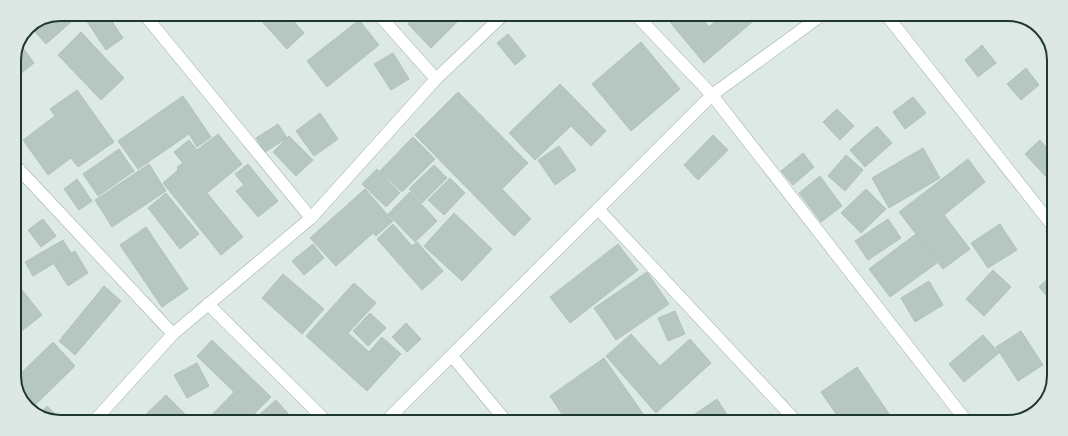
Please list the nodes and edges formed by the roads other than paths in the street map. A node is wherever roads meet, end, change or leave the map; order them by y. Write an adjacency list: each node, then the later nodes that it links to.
1 (150, 21): 11 (street)
2 (384, 21): 7 (street)
3 (497, 21): 7 (street)
4 (642, 21): 8 (street)
5 (814, 21): 8 (street)
6 (891, 21): 12 (street)
7 (436, 79): 11 (street)
8 (712, 95): 10 (street); 21 (street)
9 (21, 171): 14 (street)
10 (598, 209): 15 (street); 20 (street)
11 (311, 218): 13 (street)
12 (1047, 219)
13 (208, 304): 14 (street); 17 (street)
14 (173, 334): 16 (street)
15 (452, 356): 18 (street); 19 (street)
16 (100, 415)
17 (320, 415)
18 (392, 415)
19 (501, 415)
20 (790, 415)
21 (962, 415)

